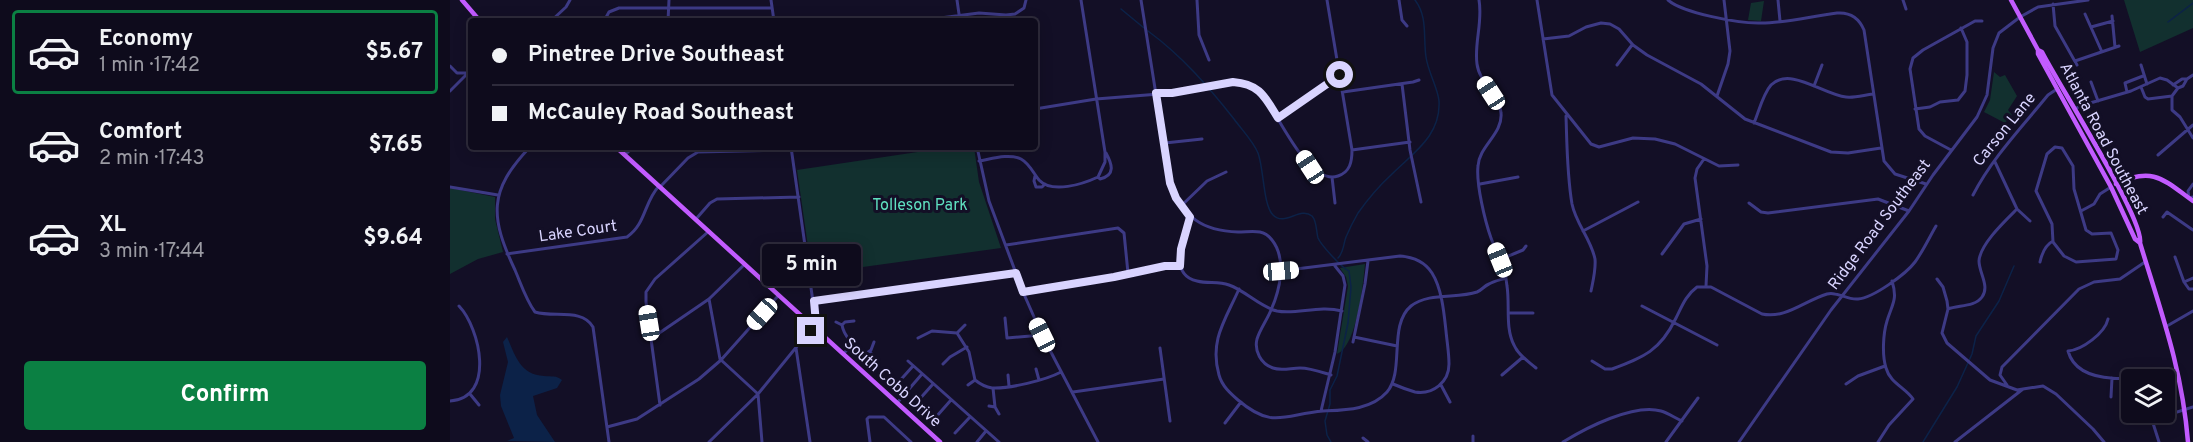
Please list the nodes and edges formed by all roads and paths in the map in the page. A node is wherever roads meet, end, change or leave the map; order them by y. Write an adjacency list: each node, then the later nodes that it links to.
1 (462, 0): 28 (main road)
2 (570, 0): 29 (street)
3 (669, 0): 21 (street)
4 (771, 0): 22 (street)
5 (957, 0): 25 (street)
6 (1026, 0): 25 (street)
7 (1081, 0): 73 (street)
8 (1142, 0): 69 (street)
9 (1197, 0): 45 (street)
10 (1328, 0): 52 (street)
11 (1399, 0): 38 (street)
12 (1479, 0): 109 (street)
13 (1537, 0): 41 (street)
14 (1668, 0): 34 (street)
15 (1724, 0): 34 (street)
16 (1778, 0): 35 (street)
17 (1903, 0): 23 (street)
18 (2011, 0): 27 (main road, Atlanta Road Southeast)
19 (2088, 0): 20 (street)
20 (2054, 2): 27 (street, Ridge Road Southeast); 44 (street)
21 (669, 8): 22 (street); 30 (street); 31 (street)
22 (772, 8): 32 (street)
23 (1906, 9)
24 (2085, 14): 39 (street)
25 (959, 16): 33 (street)
26 (2112, 16): 37 (street)
27 (2020, 17): 43 (main road, Atlanta Road Southeast); 95 (street, Ridge Road Southeast)
28 (477, 18)
29 (554, 18)
30 (605, 18)
31 (668, 18)
32 (774, 18)
33 (942, 18)
34 (1726, 18): 35 (street); 71 (street)
35 (1780, 21): 70 (street)
36 (1982, 21): 40 (street)
37 (2113, 21): 39 (street); 44 (street)
38 (1407, 26)
39 (2091, 27): 44 (street)
40 (1961, 28): 76 (street); 76 (street)
41 (1543, 39): 42 (street); 78 (street)
42 (1633, 45): 46 (street); 71 (street)
43 (2038, 50): 62 (main road, Atlanta Road Southeast); 65 (main road, Atlanta Road Southeast)
44 (2102, 52)
45 (1209, 60)
46 (1617, 65)
47 (1822, 65): 61 (street)
48 (2141, 65): 54 (street)
49 (450, 66): 50 (street)
50 (468, 71)
51 (468, 73): 66 (street)
52 (1340, 75): 67 (street); 79 (street)
53 (2193, 75): 55 (street)
54 (2143, 76): 59 (street); 68 (street)
55 (2187, 79): 60 (street); 64 (street)
56 (1419, 80): 58 (street)
57 (2091, 82): 74 (street)
58 (1401, 84): 67 (street); 85 (street)
59 (2147, 84): 60 (street); 63 (street)
60 (2173, 85): 64 (street)
61 (1814, 86): 70 (street); 80 (street)
62 (2062, 86): 65 (street, Carson Lane); 77 (main road, Atlanta Road Southeast)
63 (2141, 87): 68 (street); 72 (street)
64 (2178, 88): 72 (street)
65 (2057, 89): 101 (street, Carson Lane); 113 (main road, Atlanta Road Southeast)
66 (450, 91)
67 (1343, 92): 94 (street)
68 (2127, 92): 74 (street)
69 (1156, 93): 73 (street); 79 (street); 86 (street)
70 (1873, 94): 87 (street)
71 (1717, 96): 80 (street)
72 (2172, 96): 82 (street)
73 (1096, 99): 75 (street); 96 (street)
74 (2098, 101): 77 (street)
75 (1038, 109)
76 (1916, 109): 95 (street)
77 (2075, 109): 113 (main road, Atlanta Road Southeast)
78 (1565, 114): 99 (street); 135 (street)
79 (1278, 118): 106 (street)
80 (1754, 123): 87 (street)
81 (2193, 125): 82 (street)
82 (2188, 129): 83 (street); 97 (street)
83 (2193, 138)
84 (1202, 139): 86 (street)
85 (1410, 142): 94 (street); 119 (street)
86 (1165, 143): 123 (street)
87 (1881, 148): 110 (street)
88 (527, 150): 115 (street)
89 (619, 150): 98 (main road, South Cobb Drive)
90 (630, 150): 98 (street)
91 (744, 150): 112 (street, Lake Court)
92 (791, 150): 117 (street)
93 (977, 150): 100 (street)
94 (1352, 150): 106 (street)
95 (1952, 150): 110 (street, Ridge Road Southeast)
96 (1105, 152): 105 (street); 105 (street)
97 (2158, 154)
98 (625, 155): 112 (main road, South Cobb Drive)
99 (1704, 159): 102 (street); 130 (street)
100 (979, 161): 104 (street); 137 (street)
101 (1995, 162): 116 (street, Carson Lane); 124 (street)
102 (1738, 165)
103 (1226, 172): 123 (street)
104 (1036, 175): 108 (street); 108 (street)
105 (1098, 177): 108 (street)
106 (1332, 177): 121 (street)
107 (1518, 177): 109 (street)
108 (1044, 184)
109 (1480, 184): 142 (street)
110 (1927, 184): 125 (street, Ridge Road Southeast)
111 (2193, 184): 118 (street)
112 (659, 186): 129 (main road, South Cobb Drive); 139 (street, Lake Court)
113 (2114, 186): 118 (main road); 126 (street); 145 (main road, Atlanta Road Southeast)
114 (450, 187): 115 (street)
115 (499, 195): 139 (street)
116 (1973, 195)
117 (799, 197): 129 (street); 166 (street)
118 (2192, 199)
119 (1421, 202)
120 (1638, 202): 135 (street)
121 (1335, 203)
122 (1749, 203): 125 (street)
123 (1181, 206): 127 (street)
124 (2017, 209): 131 (street); 170 (street)
125 (1909, 211): 163 (street, Ridge Road Southeast)
126 (2081, 211): 136 (street); 136 (street)
127 (1190, 217): 147 (street); 149 (street)
128 (2163, 217): 133 (street)
129 (696, 219): 134 (main road, South Cobb Drive)
130 (1701, 219): 140 (street); 157 (street)
131 (2030, 221)
132 (1936, 226): 155 (street)
133 (2193, 230)
134 (709, 231): 146 (main road, South Cobb Drive); 187 (street)
135 (1583, 231): 160 (street)
136 (2053, 241): 144 (street)
137 (1006, 245): 150 (street); 151 (street)
138 (1526, 246): 142 (street)
139 (507, 254): 253 (street)
140 (1662, 254)
141 (2175, 257): 156 (street)
142 (1500, 260): 152 (street)
143 (1368, 261): 148 (street); 164 (street); 186 (street)
144 (2040, 262)
145 (2145, 262): 182 (main road, Atlanta Road Southeast); 225 (street)
146 (744, 264): 162 (main road, South Cobb Drive); 165 (street)
147 (1180, 266): 151 (street); 159 (street)
148 (1335, 266): 149 (street); 171 (street)
149 (1281, 271): 169 (street)
150 (1016, 273): 161 (street); 166 (street)
151 (1128, 273): 161 (street)
152 (1506, 278): 164 (street); 173 (street)
153 (2193, 278): 156 (street)
154 (1937, 279): 170 (street)
155 (1892, 281): 163 (street); 206 (street)
156 (2184, 282): 158 (street)
157 (1706, 286): 163 (street); 179 (street)
158 (2193, 288)
159 (1239, 289): 169 (street); 237 (street)
160 (1591, 291)
161 (1023, 292): 185 (street)
162 (778, 296): 183 (main road, South Cobb Drive); 201 (street)
163 (1842, 296): 274 (street, Ridge Road Southeast)
164 (1440, 297): 193 (street); 224 (street)
165 (709, 299): 187 (street); 201 (street)
166 (814, 301): 183 (street)
167 (459, 306): 230 (street)
168 (1642, 306): 179 (street)
169 (1272, 309): 171 (street); 213 (street)
170 (1948, 309): 225 (street)
171 (1341, 311): 213 (street)
172 (2193, 311): 182 (street)
173 (1509, 313): 174 (street); 199 (street)
174 (1533, 314)
175 (1005, 318): 185 (street)
176 (2108, 319): 215 (street)
177 (854, 321): 180 (street)
178 (836, 322): 180 (street)
179 (1673, 323): 192 (street); 203 (street)
180 (842, 325): 191 (street)
181 (965, 325): 184 (street)
182 (2167, 326): 210 (main road, Atlanta Road Southeast)
183 (814, 327): 195 (street); 198 (main road, South Cobb Drive)
184 (957, 333): 188 (street); 194 (street)
185 (1042, 335): 209 (street)
186 (1354, 337): 190 (street); 193 (street)
187 (652, 338): 241 (street)
188 (918, 338)
189 (874, 342): 197 (street)
190 (1353, 342)
191 (854, 343): 197 (street); 198 (street)
192 (1717, 345)
193 (1397, 346): 220 (street)
194 (966, 347): 204 (street); 217 (street)
195 (796, 348): 231 (street); 262 (street)
196 (1160, 348): 216 (street)
197 (870, 352): 200 (street)
198 (843, 354): 239 (main road, South Cobb Drive)
199 (1523, 357): 207 (street); 214 (street)
200 (875, 358)
201 (721, 360): 231 (street); 241 (street)
202 (908, 361): 205 (street)
203 (1592, 361)
204 (943, 364)
205 (913, 366): 211 (street); 222 (street)
206 (1885, 366): 221 (street); 275 (street)
207 (1536, 368)
208 (1036, 369): 218 (street)
209 (1061, 372): 218 (street); 229 (street)
210 (2179, 372): 215 (street); 244 (main road, Atlanta Road Southeast)
211 (922, 374): 219 (street); 239 (street)
212 (1008, 375): 226 (street)
213 (1331, 375): 246 (street)
214 (1502, 375)
215 (2112, 378): 232 (street)
216 (1164, 379): 229 (street); 250 (street)
217 (975, 380): 223 (street); 227 (street)
218 (1039, 380): 226 (street)
219 (933, 384): 235 (street); 236 (street)
220 (1393, 384): 224 (street); 246 (street)
221 (1846, 384)
222 (896, 385)
223 (968, 385)
224 (1442, 385): 238 (street)
225 (2007, 385): 228 (street)
226 (1009, 386): 227 (street)
227 (993, 388): 243 (street)
228 (2023, 389): 276 (street); 277 (street)
229 (1073, 392): 269 (street)
230 (470, 394): 234 (street); 240 (street)
231 (758, 394): 260 (street); 261 (street)
232 (2111, 397)
233 (1698, 398): 251 (street)
234 (450, 400)
235 (951, 400): 248 (street); 249 (street)
236 (916, 402)
237 (1241, 402): 246 (street); 252 (street)
238 (1450, 402)
239 (897, 403): 266 (main road, South Cobb Drive)
240 (479, 405)
241 (660, 405): 253 (street)
242 (989, 406): 243 (street)
243 (995, 407): 247 (street)
244 (2185, 409): 245 (street); 278 (street); 279 (main road, Atlanta Road Southeast)
245 (2193, 409)
246 (1321, 411)
247 (999, 414)
248 (936, 417)
249 (970, 417): 254 (street); 255 (street)
250 (1170, 421)
251 (1682, 421): 272 (street); 273 (street)
252 (1225, 423)
253 (607, 427): 259 (street)
254 (986, 431): 267 (street); 268 (street)
255 (955, 433)
256 (1473, 436): 271 (street)
257 (908, 438): 263 (street); 264 (street); 265 (street)
258 (1363, 438): 270 (street)
259 (609, 442)
260 (709, 442)
261 (762, 442)
262 (810, 442)
263 (870, 442)
264 (904, 442)
265 (911, 442)
266 (940, 442)
267 (977, 442)
268 (997, 442)
269 (1098, 442)
270 (1368, 442)
271 (1473, 442)
272 (1563, 442)
273 (1666, 442)
274 (1739, 442)
275 (1878, 442)
276 (1955, 442)
277 (2104, 442)
278 (2159, 442)
279 (2188, 442)

